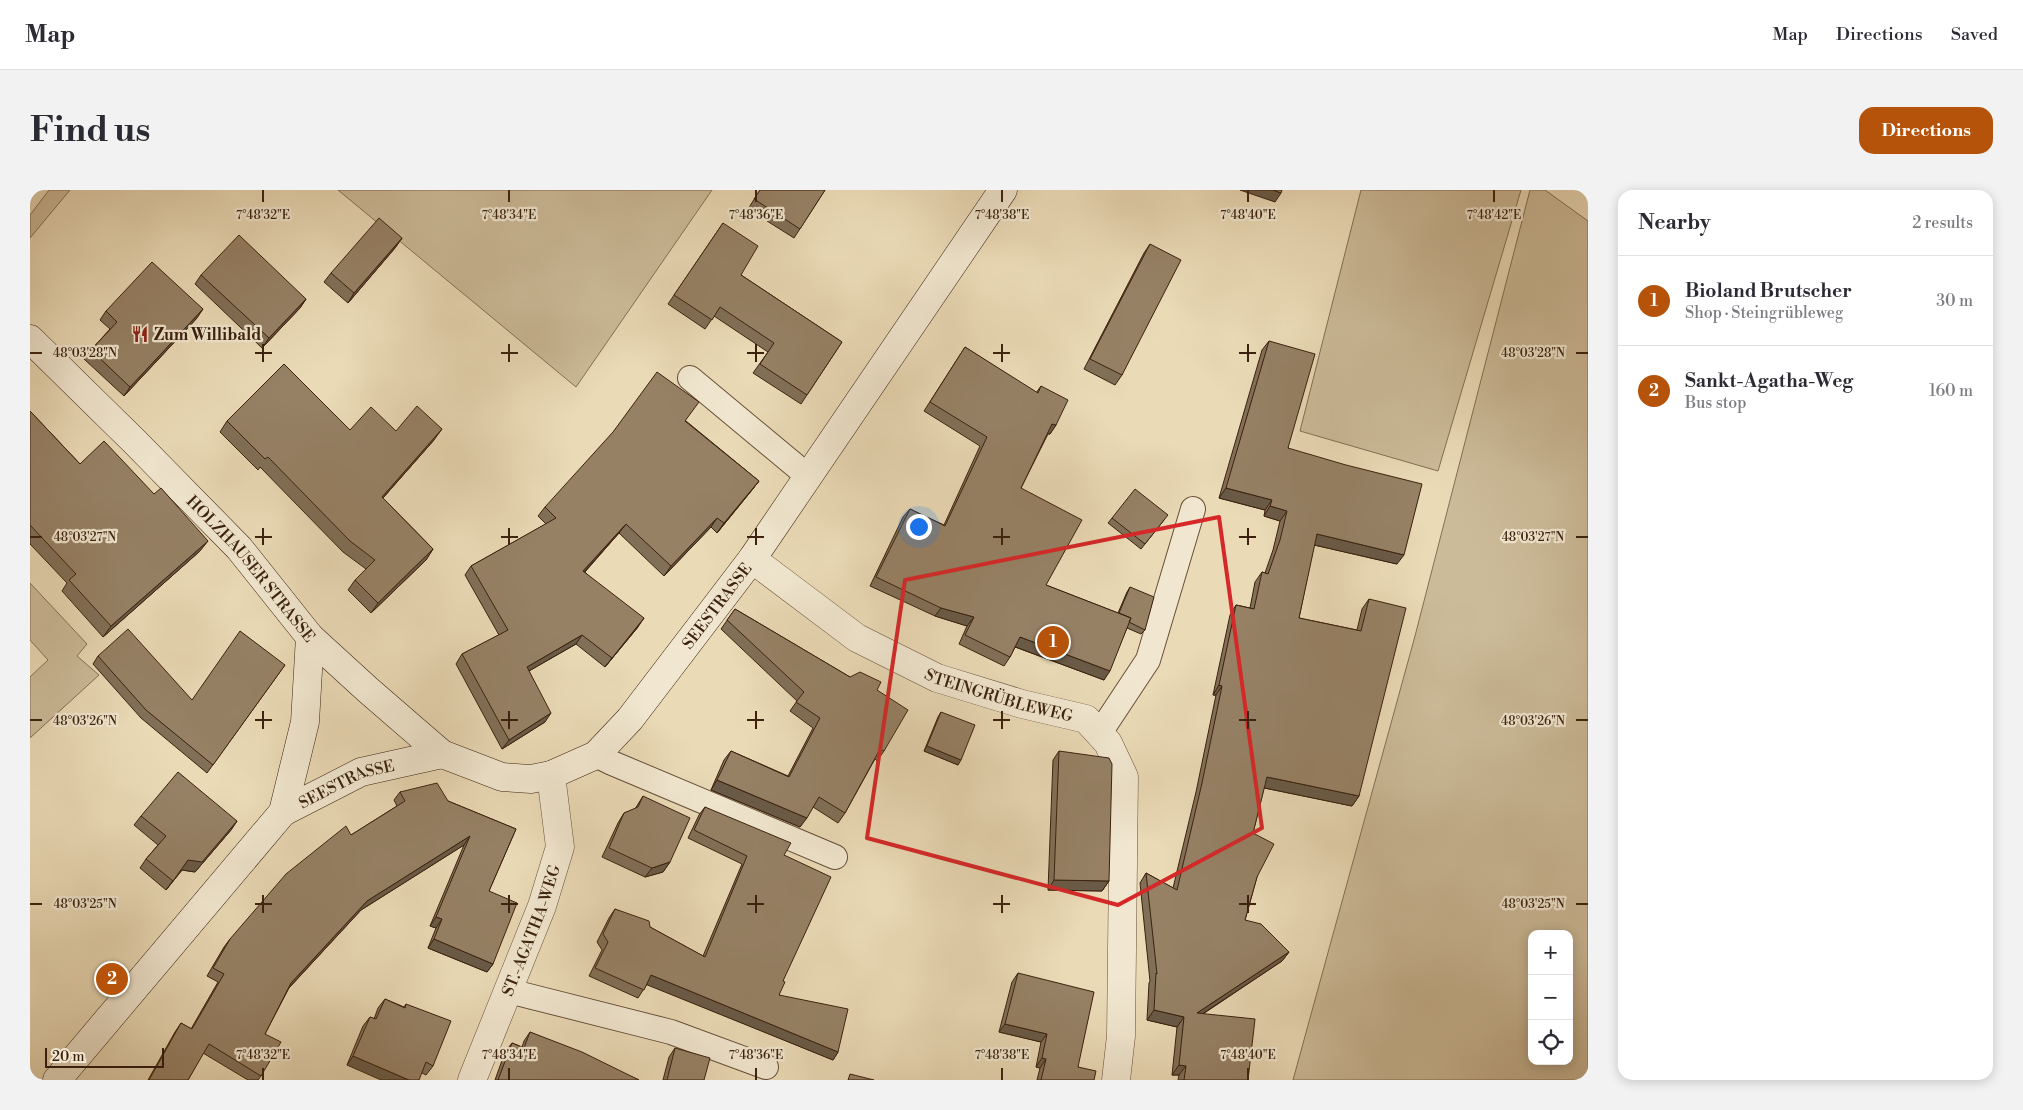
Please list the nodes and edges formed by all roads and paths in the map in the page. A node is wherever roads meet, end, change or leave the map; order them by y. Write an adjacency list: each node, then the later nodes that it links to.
1 (1003, 190): 4 (street, SEESTRASSE)
2 (30, 339): 7 (street, HOLZHAUSER STRASSE)
3 (690, 378): 4 (lane)
4 (809, 476): 6 (street, SEESTRASSE)
5 (1193, 509): 8 (lane)
6 (752, 559): 8 (street, STEINGRÜBLEWEG); 10 (street, SEESTRASSE)
7 (310, 637): 9 (street, SEESTRASSE); 12 (street, HOLZHAUSER STRASSE)
8 (1099, 734): 18 (street, STEINGRÜBLEWEG)
9 (442, 754): 11 (street, SEESTRASSE); 12 (street, SEESTRASSE)
10 (596, 755): 11 (street, SEESTRASSE); 13 (lane)
11 (551, 774): 14 (street, ST.-AGATHA-WEG)
12 (283, 812): 16 (street, HOLZHAUSER STRASSE)
13 (835, 857)
14 (509, 991): 15 (lane); 17 (street, ST.-AGATHA-WEG)
15 (766, 1067)
16 (57, 1080)
17 (472, 1080)
18 (1116, 1080)

